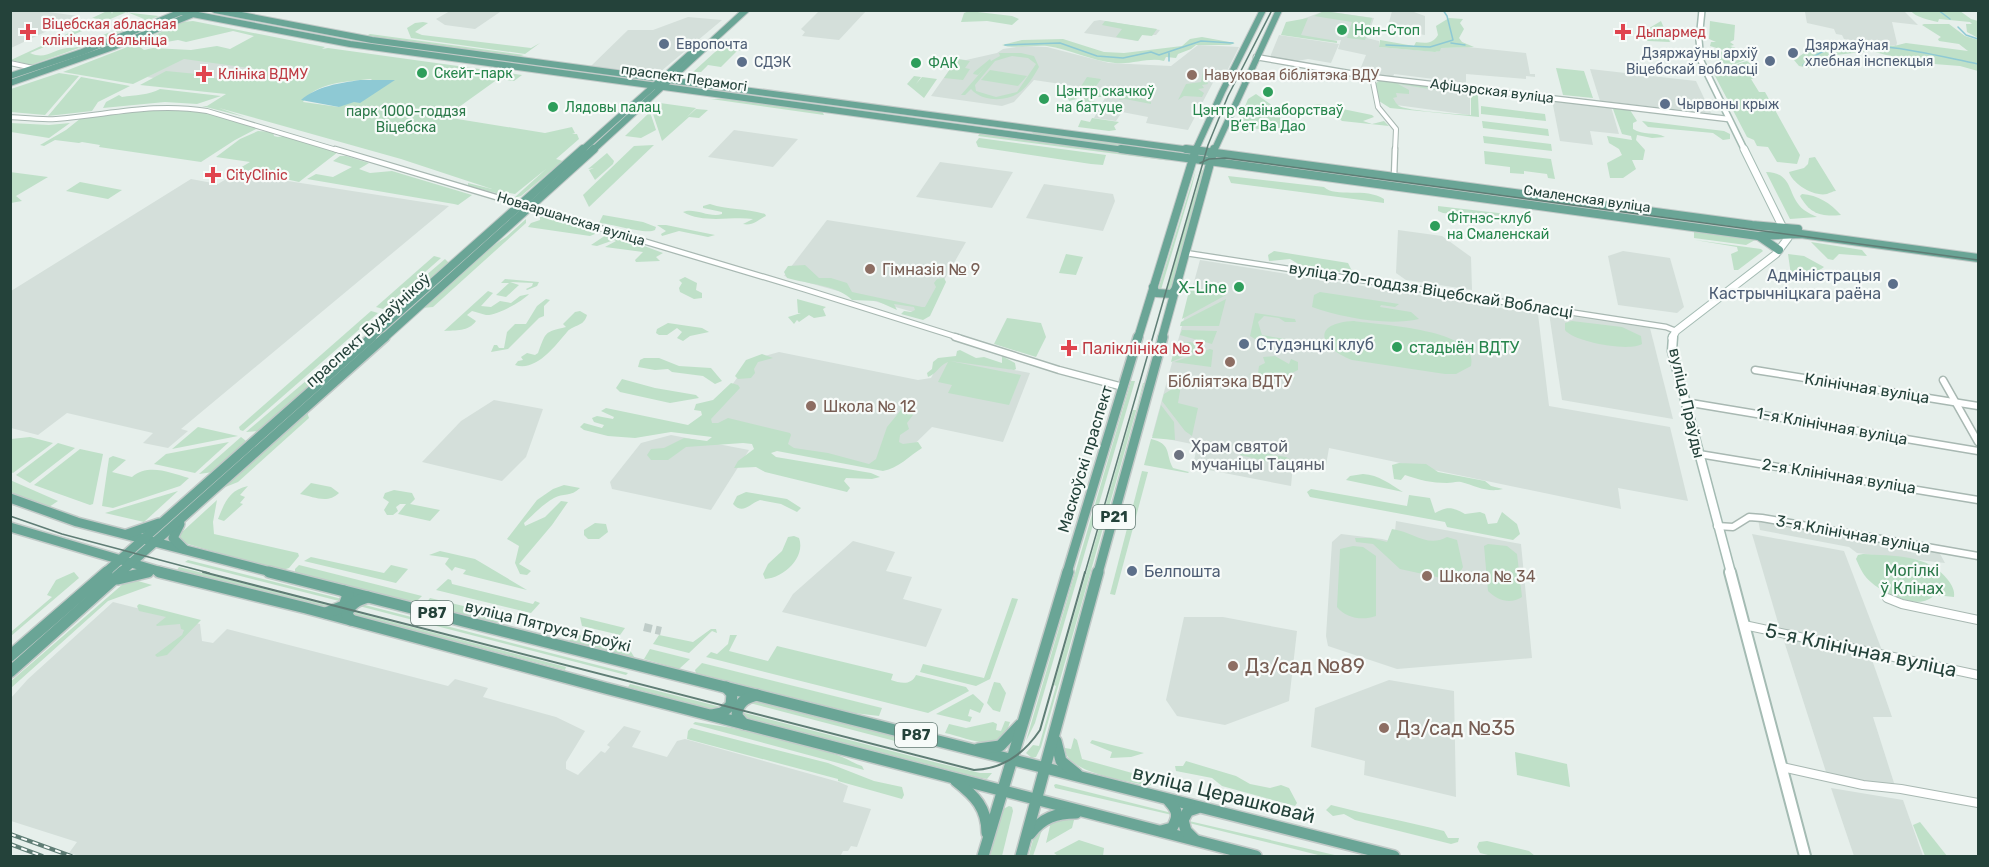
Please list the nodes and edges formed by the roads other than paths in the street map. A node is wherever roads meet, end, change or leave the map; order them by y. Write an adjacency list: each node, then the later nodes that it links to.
1 (172, 10): 6 (main road, праспект Перамогі); 12 (main road)
2 (202, 10): 10 (main road)
3 (740, 10): 14 (main road, праспект Будаўнікоў)
4 (746, 10): 14 (main road, праспект Будаўнікоў)
5 (1702, 10): 55 (main road)
6 (184, 11): 10 (main road, праспект Перамогі); 12 (main road)
7 (217, 11): 15 (main road, праспект Перамогі)
8 (1262, 11): 9 (main road); 45 (main road, Маскоўскі праспект / Р21)
9 (1278, 12): 25 (main road)
10 (192, 15): 11 (main road, праспект Перамогі); 13 (main road)
11 (206, 17): 13 (main road); 17 (main road, праспект Перамогі)
12 (163, 20): 20 (main road)
13 (180, 20): 23 (main road)
14 (730, 22): 19 (main road, праспект Будаўнікоў)
15 (295, 27): 16 (main road, праспект Перамогі); 17 (main road)
16 (307, 29): 18 (main road); 21 (main road, праспект Перамогі)
17 (283, 33): 18 (main road, праспект Перамогі)
18 (295, 35): 26 (main road, праспект Перамогі)
19 (711, 39): 31 (main road, праспект Будаўнікоў); 32 (main road, праспект Будаўнікоў)
20 (82, 52): 23 (main road); 24 (main road)
21 (468, 53): 22 (main road, праспект Перамогі); 26 (main road)
22 (480, 54): 28 (main road); 35 (main road, праспект Перамогі)
23 (90, 56): 27 (main road)
24 (67, 57): 27 (main road); 30 (main road)
25 (1257, 57): 36 (street, Афіцэрская вуліца); 50 (main road)
26 (458, 59): 28 (main road, праспект Перамогі)
27 (77, 60): 33 (main road)
28 (471, 60): 41 (main road, праспект Перамогі)
29 (10, 63): 30 (street)
30 (34, 69): 33 (street); 34 (main road)
31 (669, 71): 35 (main road); 37 (main road, праспект Будаўнікоў)
32 (679, 72): 38 (main road, праспект Будаўнікоў); 39 (main road)
33 (42, 73): 40 (main road)
34 (10, 76)
35 (649, 76): 37 (main road, праспект Перамогі)
36 (1372, 77): 55 (street, Афіцэрская вуліца); 73 (street)
37 (661, 78): 38 (main road, праспект Перамогі); 42 (main road, праспект Будаўнікоў)
38 (672, 79): 39 (main road, праспект Перамогі); 43 (main road, праспект Будаўнікоў)
39 (686, 81): 48 (main road, праспект Перамогі)
40 (10, 83)
41 (639, 84): 42 (main road, праспект Перамогі); 46 (main road)
42 (652, 86): 43 (main road, праспект Перамогі); 46 (main road, праспект Будаўнікоў)
43 (662, 88): 44 (main road, праспект Перамогі); 47 (main road, праспект Будаўнікоў)
44 (677, 90): 47 (main road); 52 (main road, праспект Перамогі)
45 (1220, 93): 50 (main road); 51 (main road, Маскоўскі праспект / Р21)
46 (644, 94): 77 (main road, праспект Будаўнікоў)
47 (654, 95): 78 (main road, праспект Будаўнікоў)
48 (785, 95): 49 (main road, праспект Перамогі); 52 (main road)
49 (802, 97): 53 (main road); 56 (main road, праспект Перамогі)
50 (1231, 99): 51 (main road); 61 (main road, Р21)
51 (1216, 100): 60 (main road, Маскоўскі праспект / Р21)
52 (777, 102): 53 (main road, праспект Перамогі)
53 (795, 105): 58 (main road, праспект Перамогі)
54 (10, 117): 77 (street, Новааршанская вуліца)
55 (1728, 118): 83 (main road)
56 (1023, 127): 57 (main road, праспект Перамогі); 58 (main road)
57 (1036, 129): 59 (main road); 62 (main road, праспект Перамогі)
58 (1017, 135): 59 (main road, праспект Перамогі)
59 (1032, 137): 65 (main road, праспект Перамогі)
60 (1199, 137): 62 (main road); 63 (main road, Маскоўскі праспект / Р21)
61 (1219, 139): 64 (main road, Р21); 66 (main road)
62 (1171, 146): 63 (main road, праспект Перамогі)
63 (1195, 149): 64 (main road, праспект Перамогі); 67 (main road, Маскоўскі праспект / Р21)
64 (1213, 152): 66 (main road, Смаленская вуліца); 68 (main road, Р21)
65 (1167, 156): 67 (main road, праспект Перамогі); 72 (main road)
66 (1243, 156): 70 (main road, Смаленская вуліца)
67 (1192, 160): 68 (main road, Смаленская вуліца); 72 (main road, Маскоўскі праспект / Р21)
68 (1211, 162): 69 (main road, Смаленская вуліца); 74 (main road, Р21)
69 (1243, 166): 74 (main road); 75 (main road, Смаленская вуліца)
70 (1344, 170): 71 (main road, Смаленская вуліца); 75 (main road)
71 (1363, 173): 73 (main road, Смаленская вуліца); 76 (main road)
72 (1186, 176): 90 (main road, Маскоўскі праспект / Р21)
73 (1394, 177): 79 (main road, Смаленская вуліца)
74 (1207, 179): 86 (main road, Р21)
75 (1343, 180): 76 (main road, Смаленская вуліца)
76 (1361, 182): 81 (main road, Смаленская вуліца)
77 (520, 204): 78 (street, Новааршанская вуліца); 88 (main road, праспект Будаўнікоў)
78 (531, 207): 89 (main road, праспект Будаўнікоў); 101 (street, Новааршанская вуліца)
79 (1636, 209): 80 (main road, Смаленская вуліца); 81 (main road)
80 (1653, 212): 82 (main road); 83 (main road, Смаленская вуліца)
81 (1638, 219): 82 (main road, Смаленская вуліца)
82 (1657, 222): 84 (main road, Смаленская вуліца)
83 (1786, 231): 84 (main road, Смаленская вуліца); 85 (main road, вуліца Праўды); 87 (main road, Смаленская вуліца)
84 (1758, 236): 85 (main road)
85 (1779, 250): 96 (main road, вуліца Праўды)
86 (1186, 253): 91 (main road, Р21); 96 (street, вуліца 70-годдзя Віцебскай Вобласці)
87 (1978, 256)
88 (460, 259): 89 (street); 94 (main road, праспект Будаўнікоў)
89 (470, 261): 95 (main road, праспект Будаўнікоў)
90 (1153, 287): 91 (main road); 92 (main road, Маскоўскі праспект / Р21)
91 (1175, 290): 93 (main road, Р21)
92 (1149, 304): 93 (main road); 101 (main road, Маскоўскі праспект / Р21)
93 (1171, 307): 142 (main road, Р21)
94 (398, 314): 95 (street); 97 (main road, праспект Будаўнікоў)
95 (408, 316): 98 (main road, праспект Будаўнікоў)
96 (1676, 331): 102 (main road, вуліца Праўды)
97 (355, 353): 98 (street); 105 (main road, праспект Будаўнікоў)
98 (365, 355): 106 (main road, праспект Будаўнікоў)
99 (1755, 370): 103 (street, Клінічная вуліца)
100 (1943, 380): 103 (street)
101 (1123, 387): 140 (main road, Маскоўскі праспект / Р21)
102 (1685, 402): 108 (street, 1-я Клінічная вуліца); 109 (main road, вуліца Праўды)
103 (1955, 402): 104 (street, Клінічная вуліца); 107 (street)
104 (1978, 405)
105 (261, 436): 106 (street); 112 (main road, праспект Будаўнікоў)
106 (273, 438): 113 (main road, праспект Будаўнікоў)
107 (1978, 442)
108 (1978, 451)
109 (1699, 454): 111 (street, 2-я Клінічная вуліца); 114 (main road, вуліца Праўды)
110 (10, 498): 116 (main road, вуліца Пятруся Броўкі / Р87)
111 (1978, 500)
112 (171, 516): 116 (main road); 117 (main road, праспект Будаўнікоў)
113 (184, 517): 118 (main road, праспект Будаўнікоў); 119 (main road)
114 (1718, 526): 121 (street, 3-я Клінічная вуліца); 133 (main road, вуліца Праўды)
115 (10, 527): 120 (main road, Р87)
116 (124, 534): 117 (main road, вуліца Пятруся Броўкі / Р87)
117 (143, 540): 118 (main road, вуліца Пятруся Броўкі / Р87); 122 (main road, праспект Будаўнікоў)
118 (155, 543): 119 (main road, вуліца Пятруся Броўкі / Р87); 123 (main road, праспект Будаўнікоў)
119 (186, 550): 127 (main road, вуліца Пятруся Броўкі / Р87)
120 (102, 556): 122 (main road, Р87); 125 (main road)
121 (1978, 556)
122 (119, 561): 123 (main road, Р87); 125 (main road, праспект Будаўнікоў)
123 (131, 565): 124 (main road, Р87); 126 (main road, праспект Будаўнікоў)
124 (163, 573): 126 (main road); 130 (main road, Р87)
125 (99, 579): 134 (main road, праспект Будаўнікоў)
126 (113, 581): 135 (main road, праспект Будаўнікоў)
127 (345, 591): 128 (main road, вуліца Пятруся Броўкі / Р87); 130 (main road)
128 (371, 597): 131 (main road); 137 (main road, вуліца Пятруся Броўкі / Р87)
129 (1887, 598): 132 (street)
130 (324, 613): 131 (main road, Р87)
131 (351, 620): 139 (main road, Р87)
132 (1978, 620)
133 (1743, 625): 136 (street, 5-я Клінічная вуліца); 145 (main road, вуліца Праўды)
134 (10, 656)
135 (10, 672)
136 (1978, 675)
137 (724, 686): 138 (main road, вуліца Пятруся Броўкі / Р87); 139 (main road)
138 (759, 695): 141 (main road); 143 (main road, вуліца Пятруся Броўкі / Р87)
139 (709, 715): 141 (main road, Р87)
140 (1023, 722): 143 (main road, Р87); 144 (main road, Маскоўскі праспект / Р21)
141 (744, 724): 147 (main road, Р87)
142 (1057, 727): 146 (main road, Р21); 148 (main road)
143 (963, 748): 144 (main road, вуліца Пятруся Броўкі / Р87)
144 (1012, 761): 146 (main road, вуліца Пятруся Броўкі / Р87); 149 (main road, Маскоўскі праспект / Р21)
145 (1780, 766): 152 (street); 162 (main road, вуліца Праўды)
146 (1045, 770): 148 (main road, вуліца Церашковай); 150 (main road, Р21)
147 (952, 778): 149 (main road, Р87); 158 (main road, Р87)
148 (1090, 781): 151 (main road, вуліца Церашковай)
149 (1002, 790): 150 (main road, Р87); 158 (main road, Маскоўскі праспект / Р21)
150 (1037, 799): 154 (main road); 156 (main road, Р21)
151 (1166, 800): 153 (main road, вуліца Церашковай); 155 (main road)
152 (1978, 803)
153 (1199, 808): 157 (main road); 161 (main road, вуліца Церашковай)
154 (1088, 813): 155 (main road); 156 (main road)
155 (1159, 832): 157 (main road)
156 (1025, 841): 159 (main road, Р21)
157 (1196, 841): 160 (main road)
158 (985, 850)
159 (1021, 856)
160 (1256, 856)
161 (1394, 856)
162 (1805, 856)

